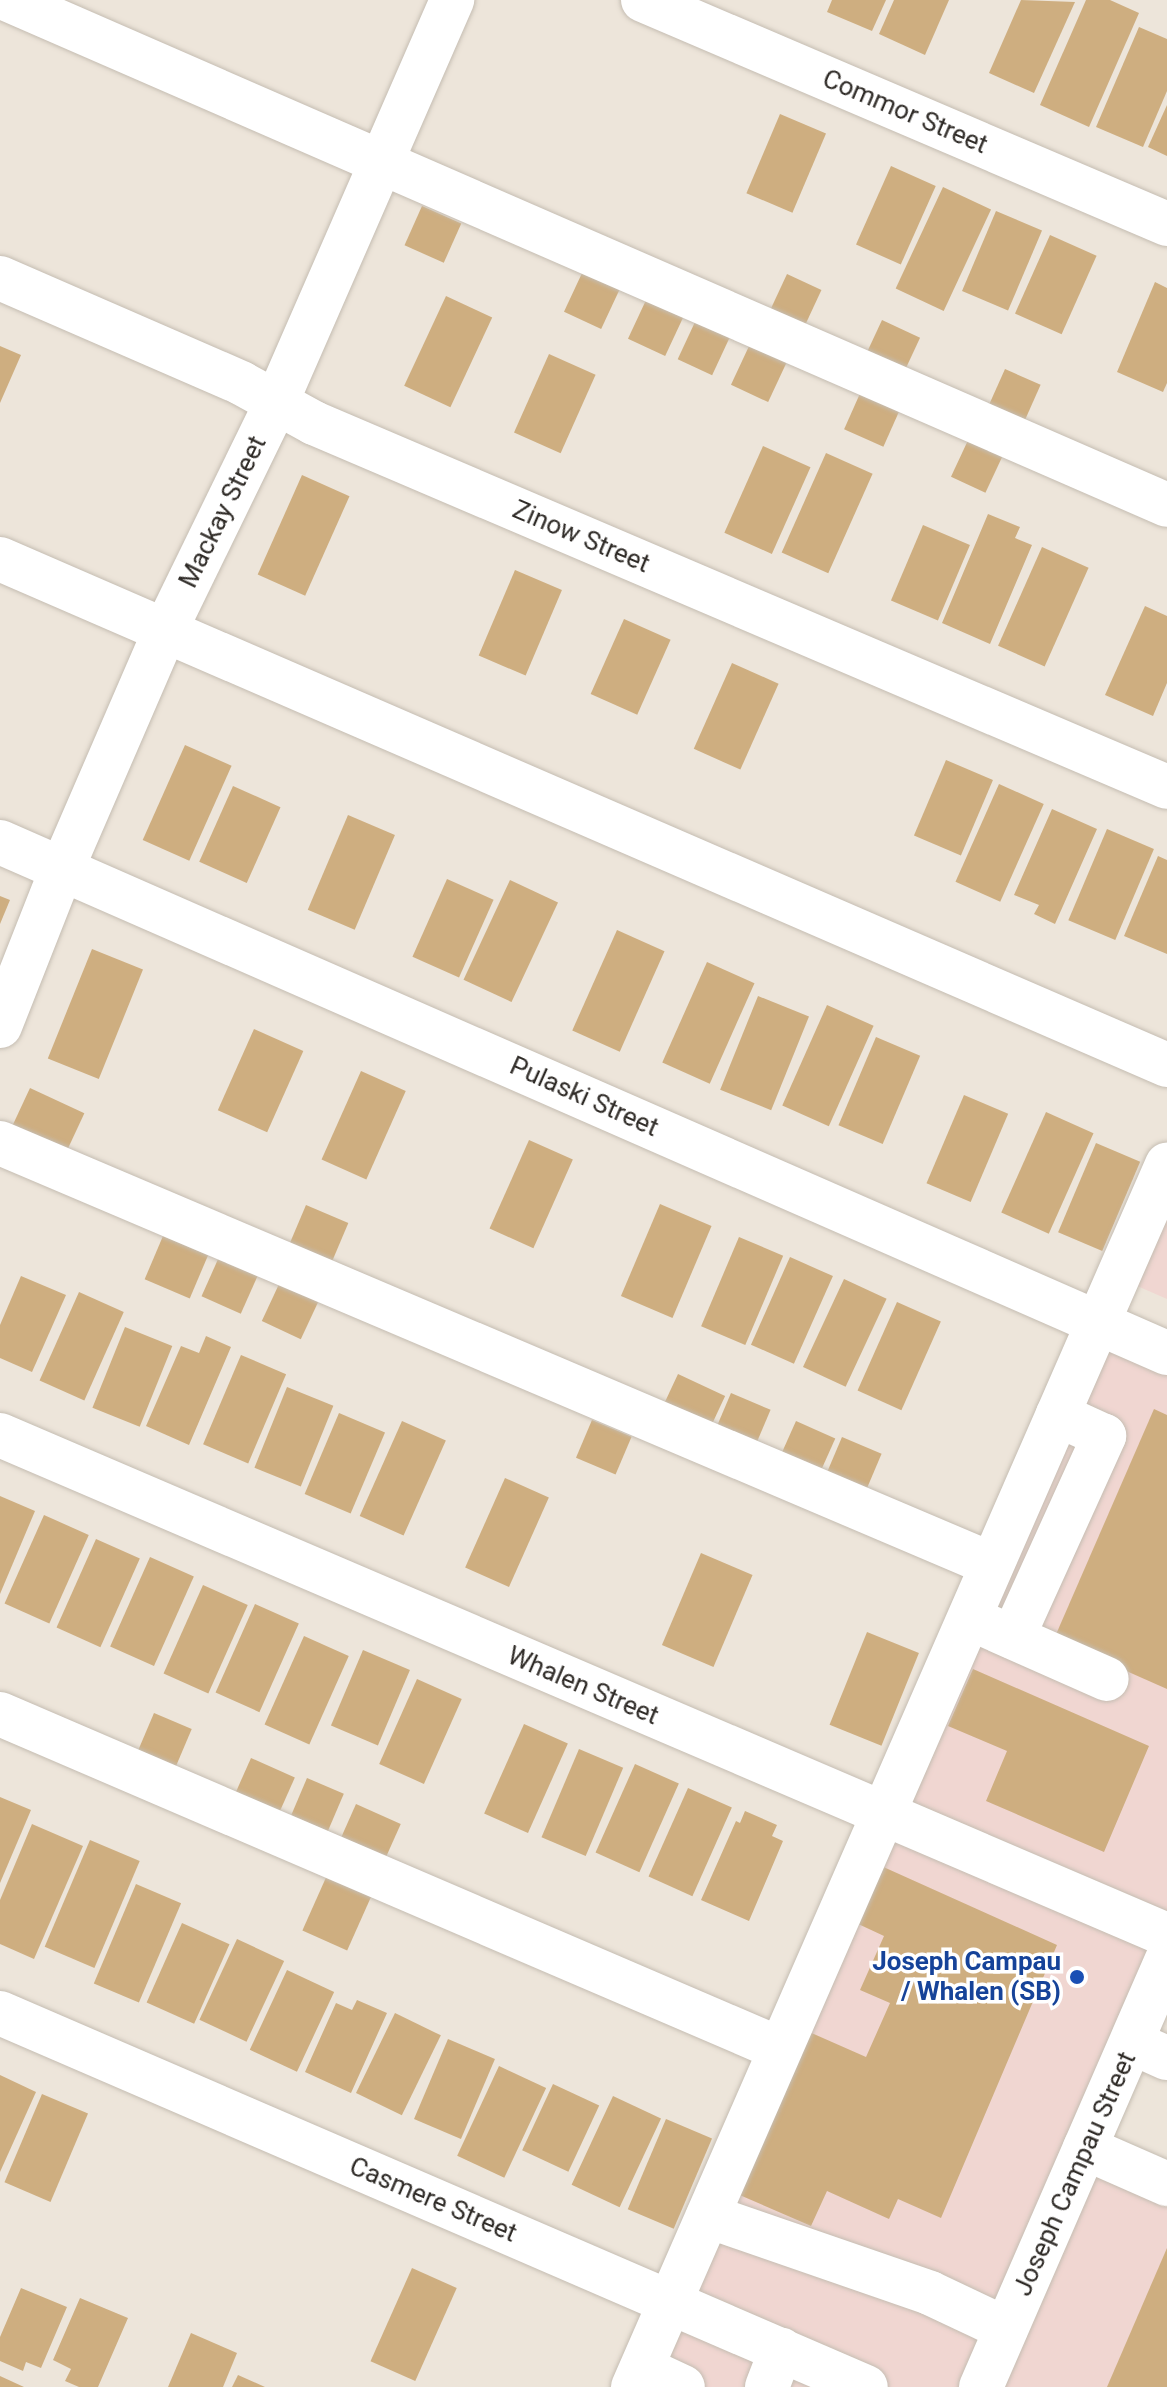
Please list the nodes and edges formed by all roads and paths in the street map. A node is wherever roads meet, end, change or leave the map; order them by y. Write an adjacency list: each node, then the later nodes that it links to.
1 (9, 0): 4 (street)
2 (452, 0): 4 (street, Mackay Street)
3 (643, 0): 5 (street, Commor Street)
4 (382, 164): 7 (street, Mackay Street); 8 (street)
5 (1167, 224)
6 (0, 278): 7 (street, Zinow Street)
7 (277, 401): 10 (street, Mackay Street); 11 (street, Zinow Street)
8 (1167, 505)
9 (0, 559): 10 (street)
10 (165, 631): 13 (street, Mackay Street); 15 (street)
11 (1167, 787)
12 (0, 842): 13 (street, Pulaski Street)
13 (62, 869): 14 (street, Mackay Street); 19 (street, Pulaski Street)
14 (0, 1026)
15 (1167, 1065)
16 (0, 1143): 23 (street)
17 (1167, 1165): 18 (street)
18 (1153, 1238): 19 (street)
19 (1099, 1323): 20 (street, Pulaski Street); 21 (street)
20 (1167, 1353)
21 (1058, 1415): 23 (street); 25 (street)
22 (0, 1435): 28 (street, Whalen Street)
23 (991, 1564): 24 (street)
24 (969, 1617): 25 (street); 28 (street)
25 (1013, 1637): 26 (street)
26 (1107, 1679)
27 (0, 1714): 32 (street)
28 (884, 1816): 29 (street, Whalen Street); 32 (street)
29 (1167, 1935)
30 (1167, 1960): 33 (street, Joseph Campau Street)
31 (0, 2013): 37 (street, Casmere Street)
32 (780, 2049): 36 (street)
33 (1150, 2050): 34 (street, Joseph Campau Street)
34 (1085, 2148): 35 (street); 38 (street, Joseph Campau Street)
35 (1167, 2184)
36 (708, 2216): 37 (street); 38 (street)
37 (671, 2302): 39 (street, Casmere Street); 40 (street)
38 (1006, 2329): 43 (street, Joseph Campau Street)
39 (774, 2369): 42 (street, Casmere Street)
40 (637, 2378): 41 (street)
41 (683, 2387)
42 (866, 2387)
43 (981, 2387)

